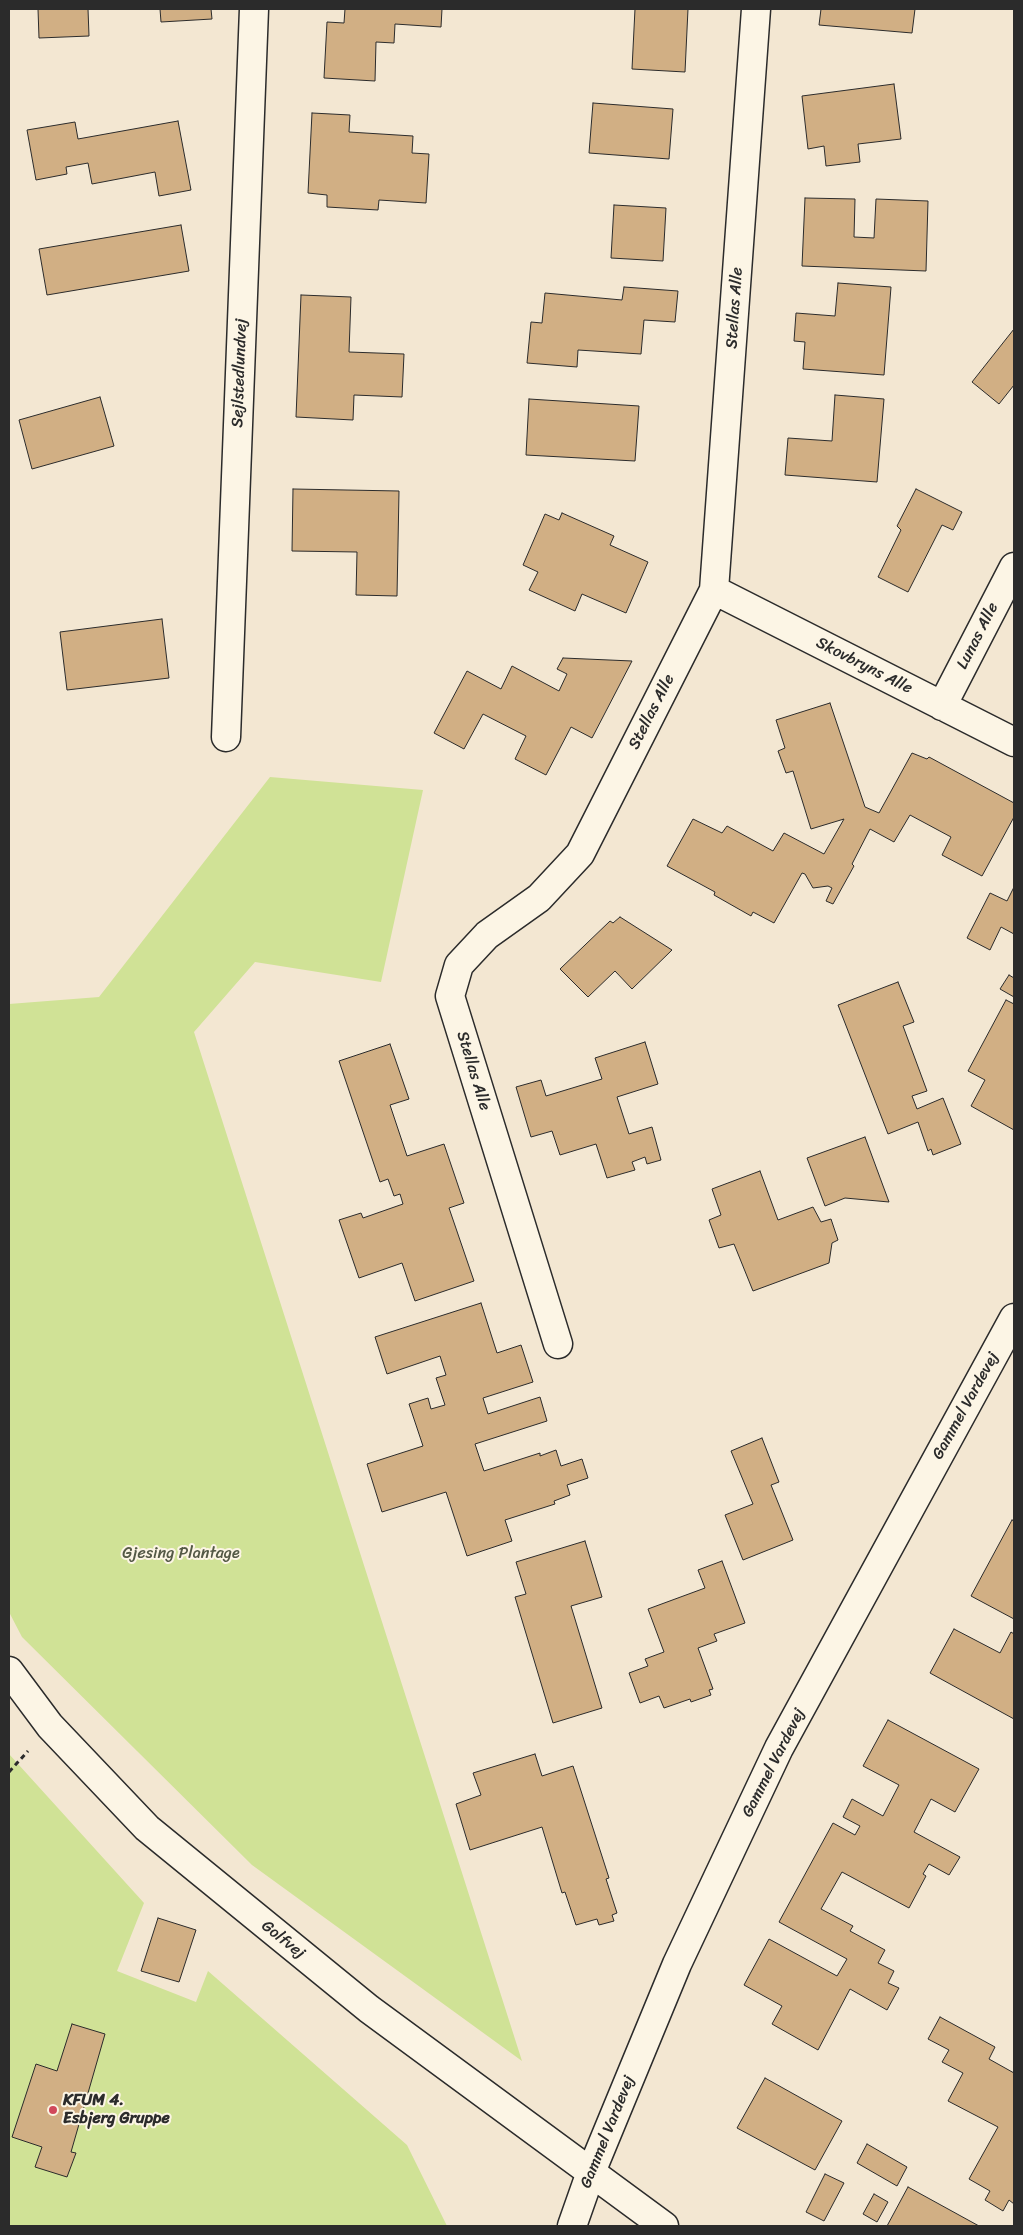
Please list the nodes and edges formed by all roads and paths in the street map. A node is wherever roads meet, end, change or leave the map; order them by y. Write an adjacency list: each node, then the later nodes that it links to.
1 (254, 9): 6 (street, Sejlstedlundvej)
2 (756, 9): 4 (street, Stellas Alle)
3 (1014, 567): 5 (street, Lunas Alle)
4 (714, 590): 5 (street, Skovbryns Alle); 9 (street, Stellas Alle)
5 (942, 706): 7 (street, Skovbryns Alle)
6 (226, 737)
7 (1014, 742)
8 (1014, 1318): 11 (street, Gammel Vardevej)
9 (558, 1344)
10 (9, 1670): 11 (street, Golfvej)
11 (591, 2172): 12 (street, Gammel Vardevej); 13 (street, Golfvej)
12 (572, 2226)
13 (664, 2226)

